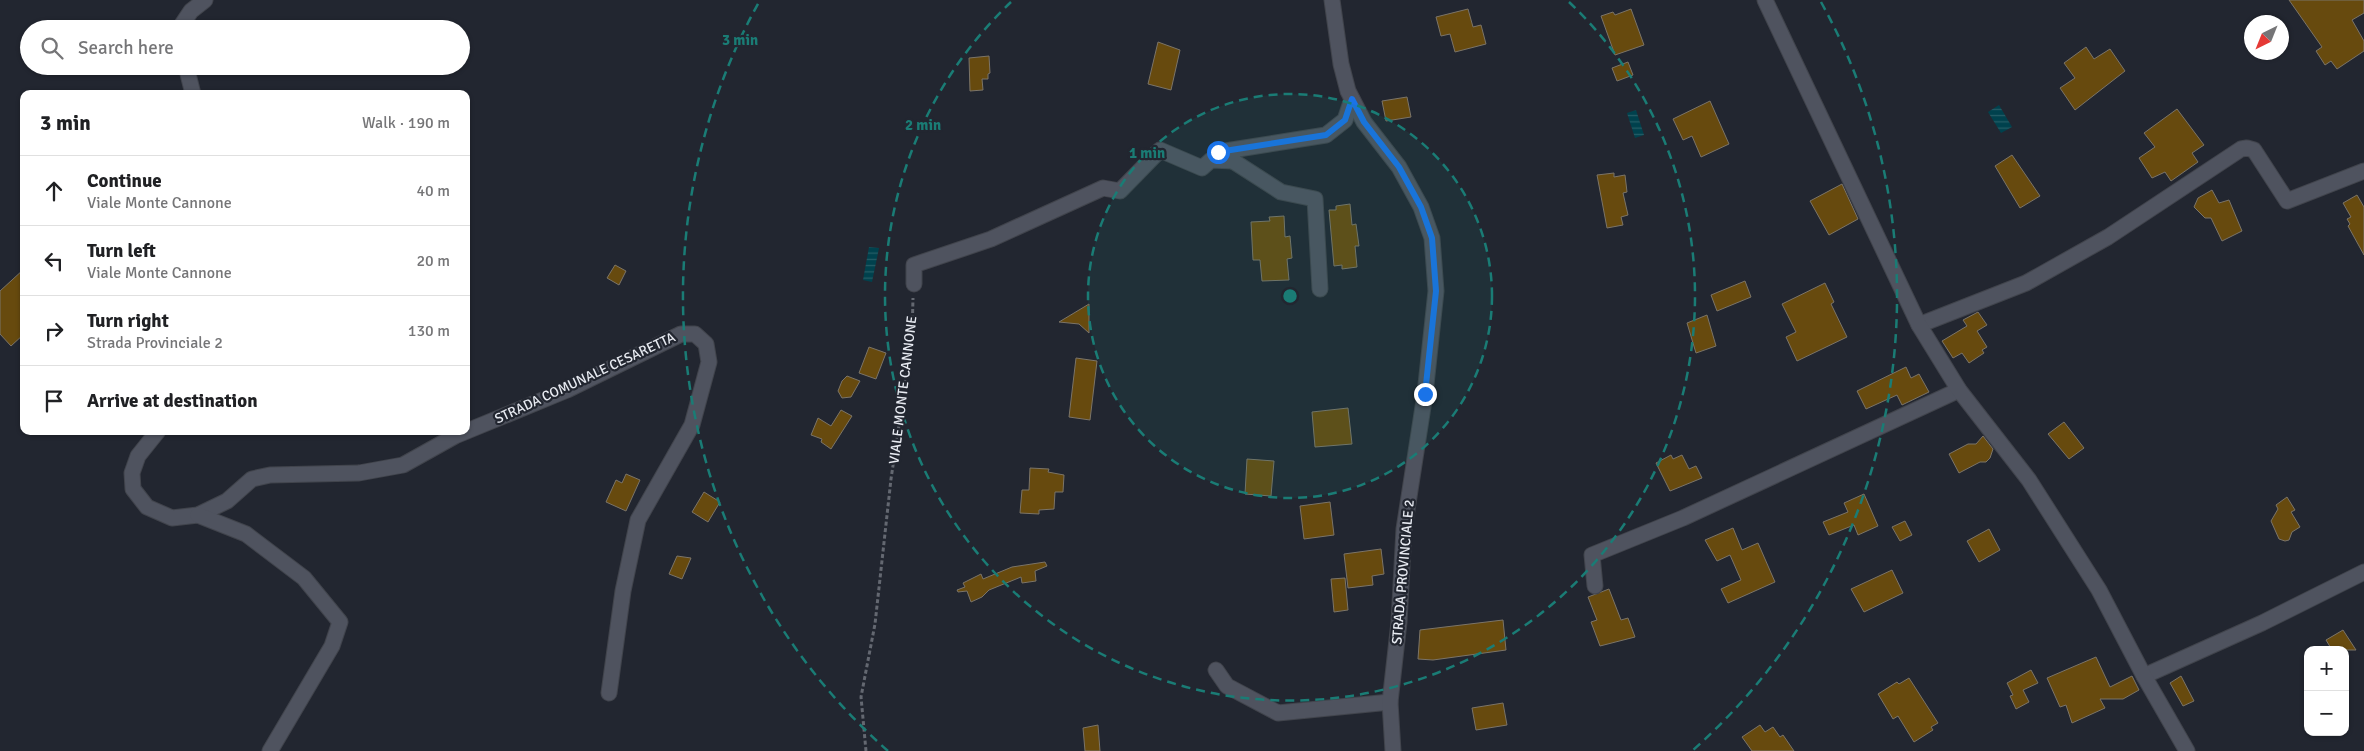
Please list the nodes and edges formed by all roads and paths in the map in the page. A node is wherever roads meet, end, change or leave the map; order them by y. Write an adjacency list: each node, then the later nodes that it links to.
1 (205, 0): 4 (street)
2 (1332, 0): 7 (street, STRADA PROVINCIALE 2)
3 (1765, 0): 12 (street)
4 (185, 20)
5 (188, 75): 6 (street)
6 (192, 90)
7 (1352, 99): 8 (street); 23 (street, STRADA PROVINCIALE 2)
8 (1234, 161): 10 (street); 11 (street)
9 (2364, 171): 12 (street)
10 (914, 284): 25 (path, VIALE MONTE CANNONE)
11 (1320, 289)
12 (1919, 325): 13 (street)
13 (1959, 390): 19 (street); 21 (street)
14 (470, 430): 22 (street, STRADA COMUNALE CESARETTA)
15 (155, 435): 17 (street, STRADA COMUNALE CESARETTA)
16 (457, 435): 17 (street, STRADA COMUNALE CESARETTA)
17 (198, 516): 24 (street)
18 (2364, 572): 21 (street)
19 (1595, 586)
20 (1216, 670): 23 (street)
21 (2144, 676): 27 (street)
22 (609, 693)
23 (1390, 702): 26 (street, STRADA PROVINCIALE 2)
24 (270, 751)
25 (866, 751)
26 (1393, 751)
27 (2187, 751)

